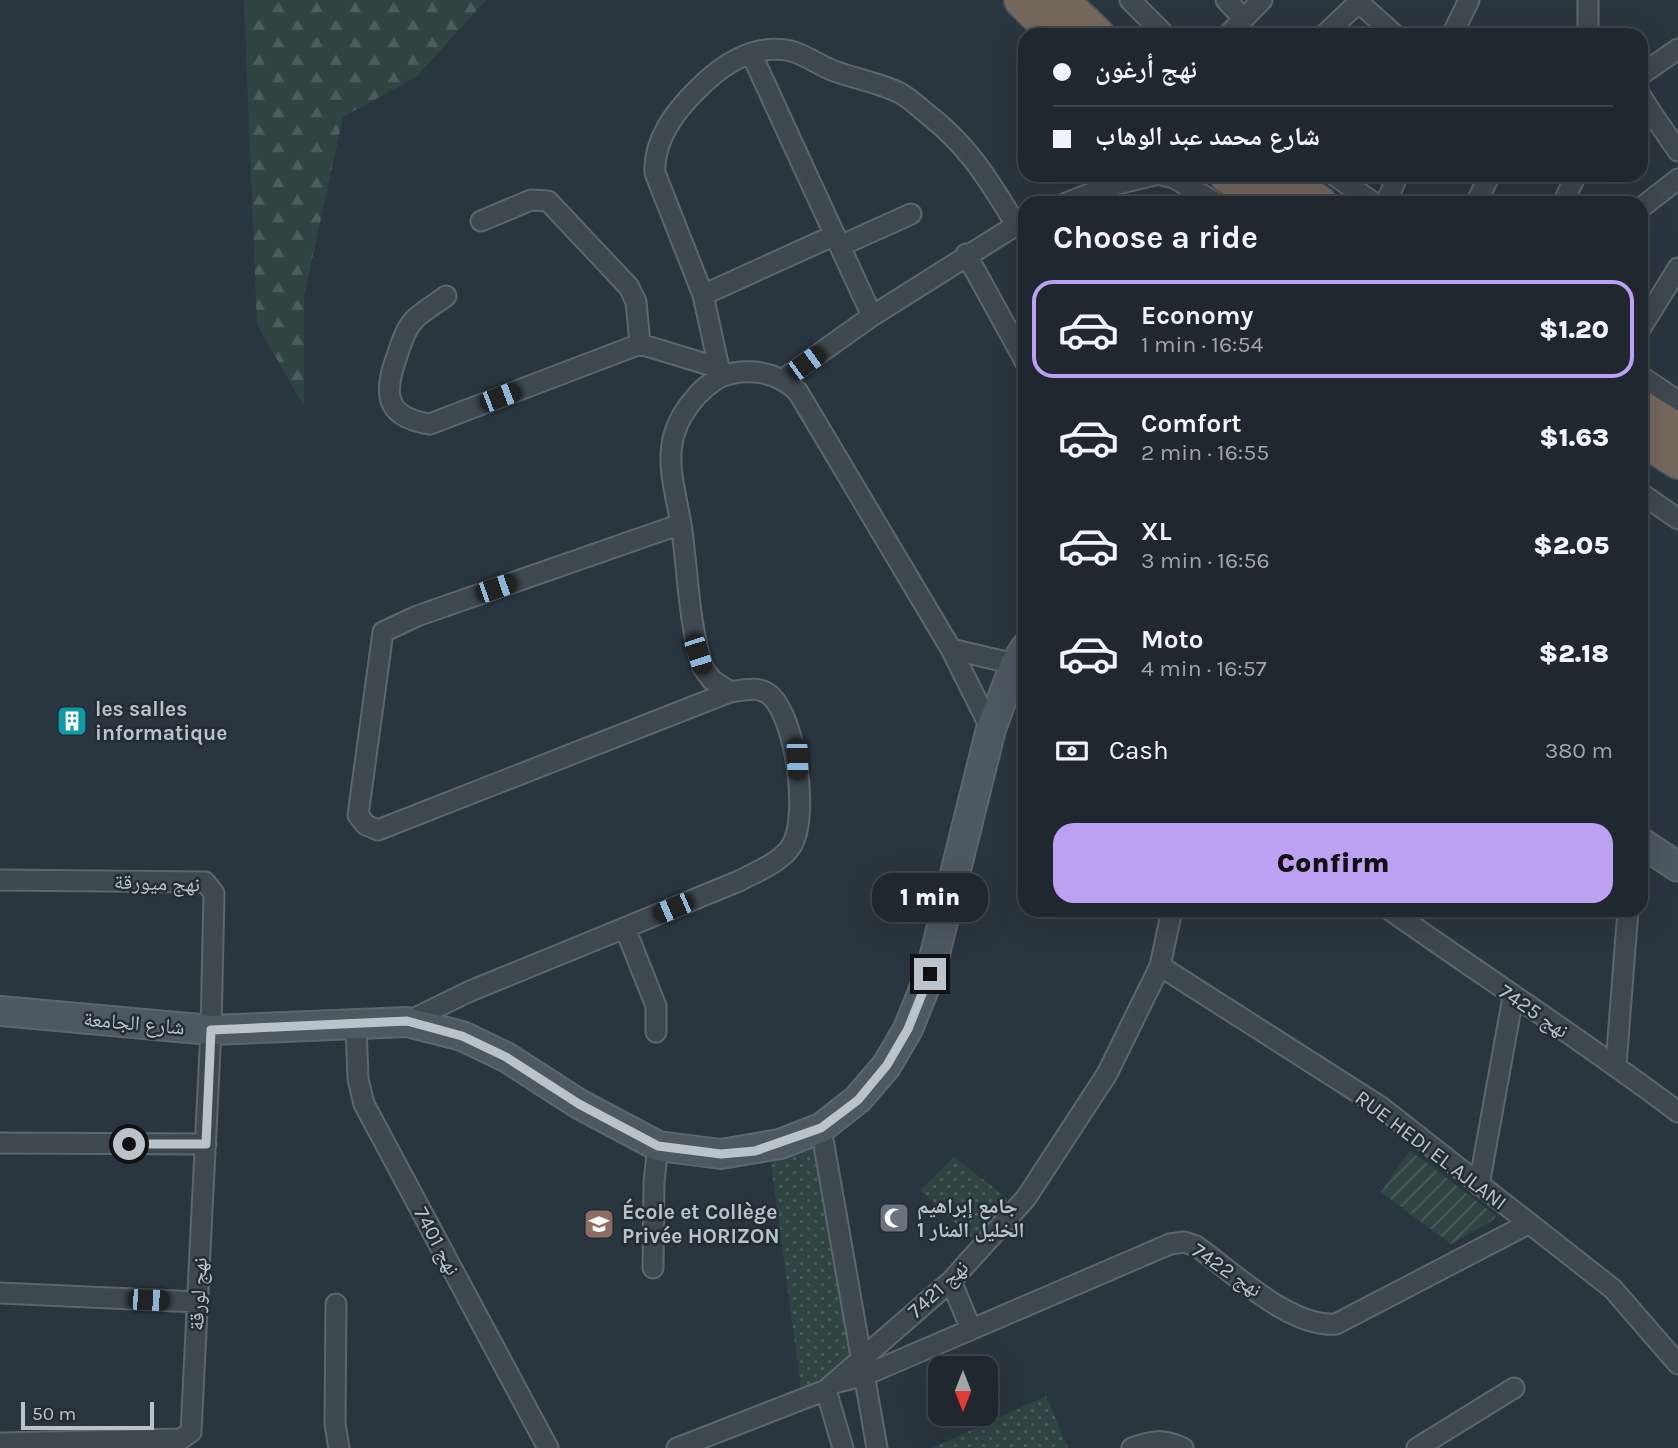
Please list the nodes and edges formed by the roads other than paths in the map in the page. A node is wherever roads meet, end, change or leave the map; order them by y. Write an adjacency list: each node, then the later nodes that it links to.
1 (1022, 0): 10 (highway)
2 (1060, 0): 11 (highway)
3 (1130, 0): 12 (street)
4 (1226, 0): 9 (street)
5 (1262, 0): 9 (street)
6 (1469, 0): 16 (street)
7 (1588, 0): 17 (street)
8 (1357, 1): 14 (street); 15 (street)
9 (1243, 19): 13 (street)
10 (1050, 28)
11 (1090, 28)
12 (1158, 28)
13 (1235, 28)
14 (1331, 28)
15 (1387, 28)
16 (1455, 28)
17 (1588, 28)
18 (1678, 48): 20 (street)
19 (751, 53): 36 (street); 39 (street); 42 (street)
20 (1648, 70)
21 (1648, 119): 22 (street)
22 (1678, 150)
23 (1678, 179): 34 (street)
24 (1126, 182): 29 (street)
25 (1181, 182): 30 (street)
26 (1238, 182): 31 (highway)
27 (1288, 182): 32 (highway)
28 (1344, 182): 33 (street)
29 (1084, 196)
30 (1204, 196)
31 (1259, 196)
32 (1308, 196)
33 (1364, 196)
34 (1648, 202)
35 (911, 214): 39 (street)
36 (1018, 217)
37 (481, 221): 46 (street)
38 (1018, 223): 40 (street)
39 (837, 241): 42 (street); 44 (street)
40 (966, 254): 44 (street); 47 (street)
41 (1678, 268): 45 (street)
42 (703, 295): 48 (street)
43 (446, 296): 46 (street)
44 (872, 316): 49 (street)
45 (1648, 316)
46 (640, 344): 48 (street)
47 (1018, 348)
48 (723, 371): 49 (street); 58 (street)
49 (785, 378): 59 (street)
50 (1648, 381): 51 (street)
51 (1678, 401)
52 (1648, 413): 53 (highway)
53 (1678, 431)
54 (1648, 442): 55 (highway)
55 (1678, 461)
56 (1648, 498): 57 (street)
57 (1678, 519)
58 (681, 524): 62 (street); 62 (street)
59 (951, 649): 60 (street); 63 (street)
60 (1018, 656)
61 (1018, 663): 63 (street, شارع الجامعة)
62 (730, 692): 70 (street)
63 (991, 729): 80 (street, شارع الجامعة)
64 (1648, 848): 65 (street)
65 (1678, 867)
66 (0, 880): 76 (street, نهج ميورقة)
67 (1170, 917): 71 (street)
68 (1400, 917): 72 (street, نهج 7425)
69 (1627, 917): 78 (street)
70 (625, 928): 74 (street); 77 (street)
71 (1160, 966): 84 (street, RUE HEDI EL AJLANI); 87 (street, نهج 7421)
72 (1513, 998): 78 (street, نهج 7425); 84 (street)
73 (0, 1011): 76 (street, شارع الجامعة)
74 (407, 1021): 75 (street, شارع الجامعة); 83 (street, شارع الجامعة)
75 (356, 1025): 76 (street, شارع الجامعة); 99 (street, نهج 7401)
76 (211, 1030): 82 (street, نهج لورقة)
77 (656, 1032)
78 (1616, 1065): 79 (street, نهج 7425)
79 (1678, 1112)
80 (821, 1128): 83 (street, شارع الجامعة); 93 (street)
81 (0, 1143): 82 (street)
82 (206, 1144): 89 (street, نهج لورقة)
83 (658, 1146): 86 (street)
84 (1479, 1185): 85 (street, RUE HEDI EL AJLANI)
85 (1528, 1224): 91 (street, نهج 7422); 92 (street, RUE HEDI EL AJLANI)
86 (653, 1268)
87 (951, 1281): 91 (street); 93 (street, نهج 7421)
88 (0, 1293): 89 (street)
89 (198, 1302): 97 (street, نهج لورقة)
90 (336, 1304): 98 (street)
91 (971, 1329): 93 (street, نهج 7422)
92 (1678, 1364)
93 (861, 1368): 94 (street, نهج 7422); 102 (street)
94 (832, 1386): 100 (street); 101 (street)
95 (1514, 1388): 105 (street)
96 (0, 1443): 97 (street)
97 (69, 1445)
98 (339, 1448)
99 (548, 1448)
100 (677, 1448)
101 (843, 1448)
102 (877, 1448)
103 (1132, 1448): 104 (street)
104 (1183, 1448)
105 (1417, 1448)

